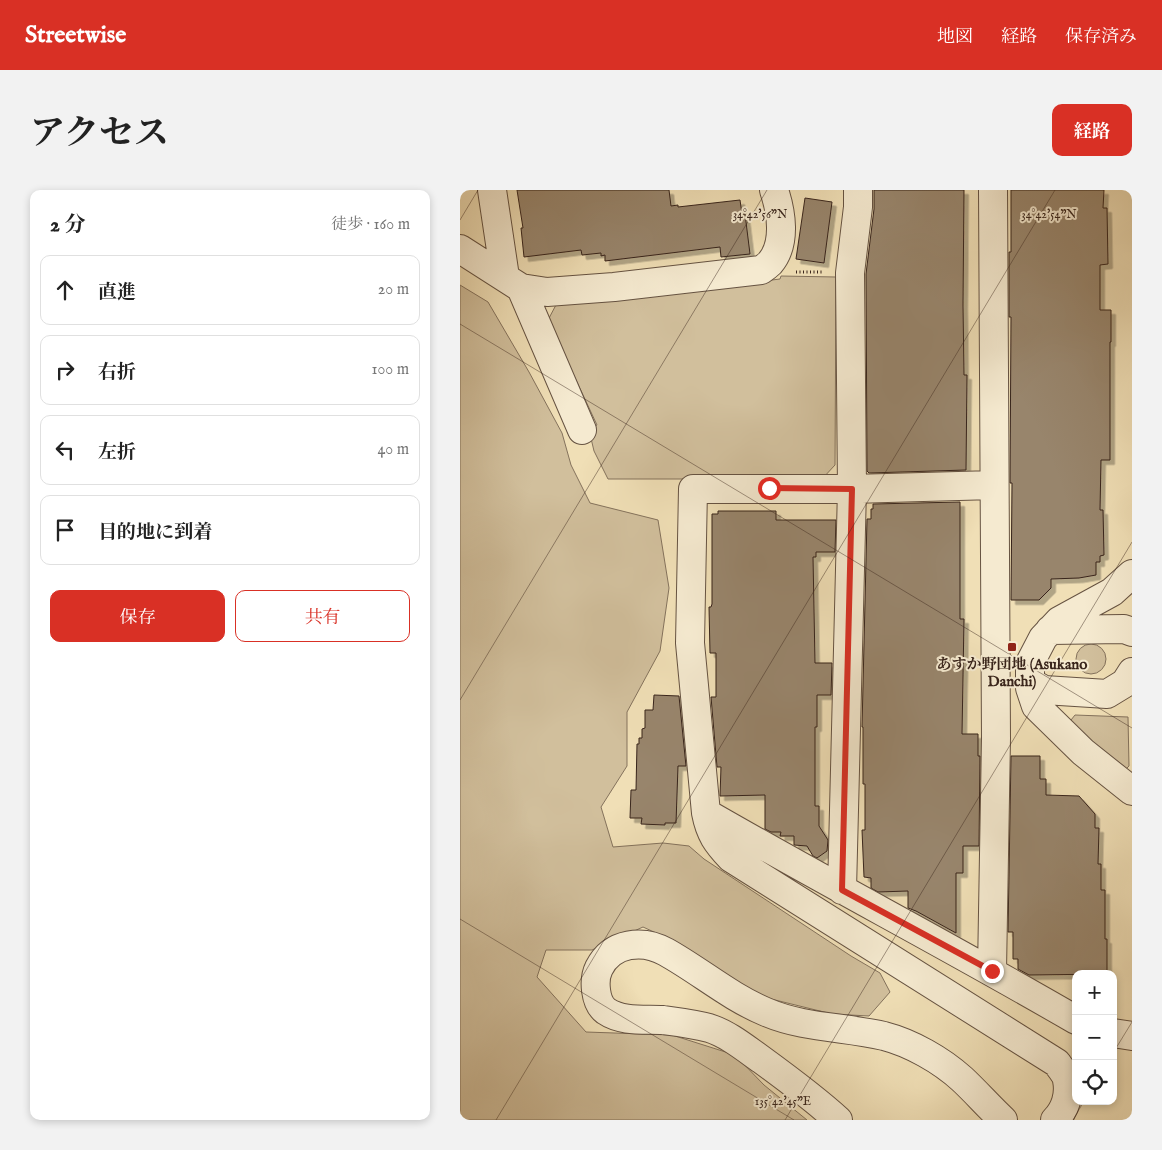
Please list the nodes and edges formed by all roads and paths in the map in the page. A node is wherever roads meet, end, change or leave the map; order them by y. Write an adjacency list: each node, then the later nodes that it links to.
1 (492, 190): 8 (street)
2 (774, 190): 6 (street)
3 (858, 190): 7 (street)
4 (994, 190): 10 (street)
5 (460, 249): 8 (street)
6 (770, 263): 7 (path); 8 (street)
7 (850, 273): 11 (street)
8 (513, 282): 9 (street)
9 (582, 430)
10 (994, 485): 11 (street); 20 (street)
11 (852, 489): 18 (street); 19 (street)
12 (1132, 574): 13 (street)
13 (1050, 630): 14 (street); 16 (street)
14 (1132, 632)
15 (1132, 672): 16 (street)
16 (1030, 682): 17 (street)
17 (1132, 792)
18 (706, 814): 19 (street); 26 (street)
19 (842, 890): 20 (street)
20 (992, 971): 21 (street)
21 (1072, 1018)
22 (1117, 1034): 23 (street)
23 (1132, 1036)
24 (838, 1120): 25 (street)
25 (1003, 1120)
26 (1055, 1120)

